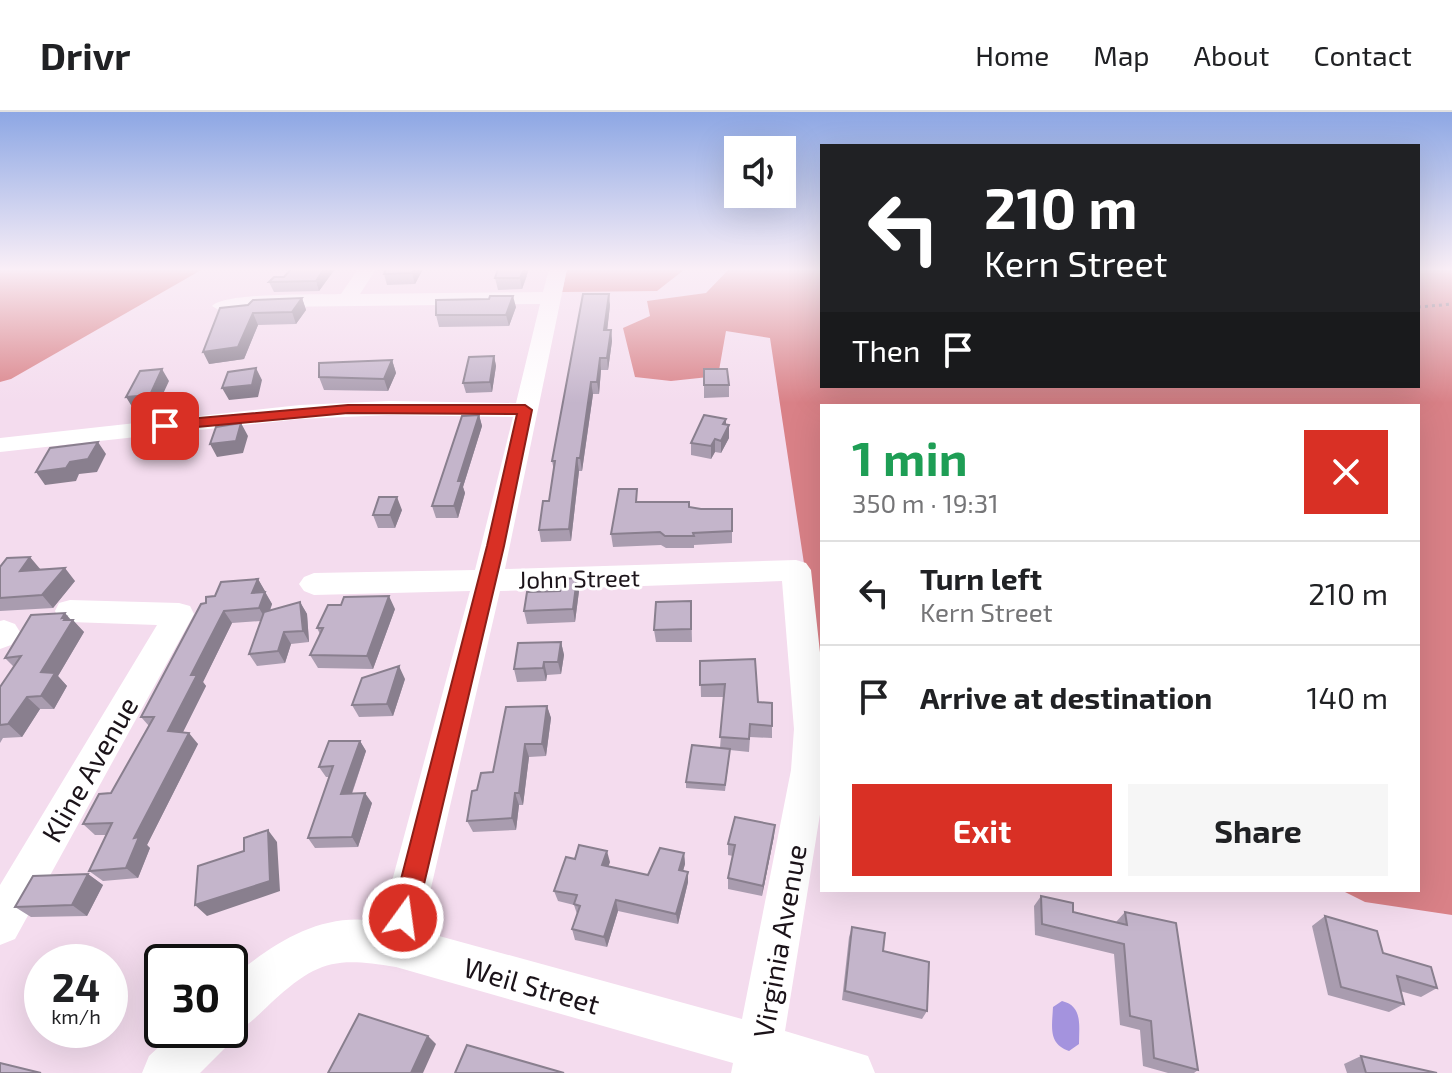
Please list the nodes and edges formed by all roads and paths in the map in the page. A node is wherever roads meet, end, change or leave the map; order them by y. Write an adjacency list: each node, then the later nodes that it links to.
1 (547, 314): 2 (street)
2 (525, 410): 3 (street); 5 (street)
3 (0, 445)
4 (796, 570): 5 (street, John Street); 12 (street, Virginia Avenue)
5 (487, 580): 6 (street, John Street); 9 (street)
6 (314, 584)
7 (70, 611): 8 (street, Kline Avenue)
8 (0, 924)
9 (396, 946): 10 (street, Weil Street); 12 (street, Weil Street)
10 (248, 994)
11 (192, 1048): 13 (street)
12 (758, 1061): 14 (street, Weil Street)
13 (166, 1073)
14 (851, 1073)

